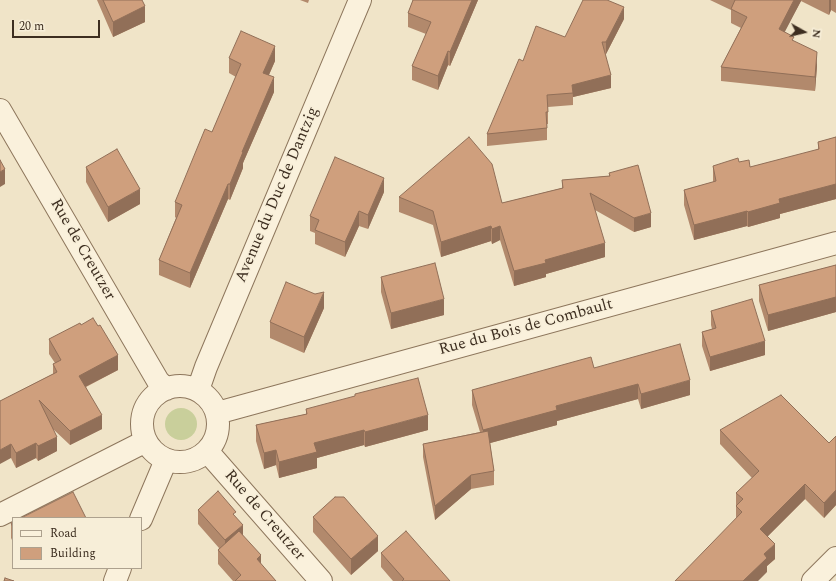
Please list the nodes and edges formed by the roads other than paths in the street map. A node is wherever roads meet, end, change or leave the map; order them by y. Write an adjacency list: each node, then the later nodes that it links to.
1 (360, 0): 5 (street, Avenue du Duc de Dantzig)
2 (0, 110): 4 (street, Rue de Creutzer)
3 (836, 243): 6 (street, Rue du Bois de Combault)
4 (166, 389): 5 (street); 7 (street)
5 (198, 390): 6 (street)
6 (217, 413): 8 (street)
7 (146, 441): 9 (street); 10 (street)
8 (207, 451): 9 (street); 15 (street, Rue de Creutzer)
9 (166, 460): 11 (street)
10 (0, 515)
11 (142, 517)
12 (836, 558): 16 (street)
13 (120, 569): 14 (street)
14 (115, 581)
15 (321, 581)
16 (813, 581)

